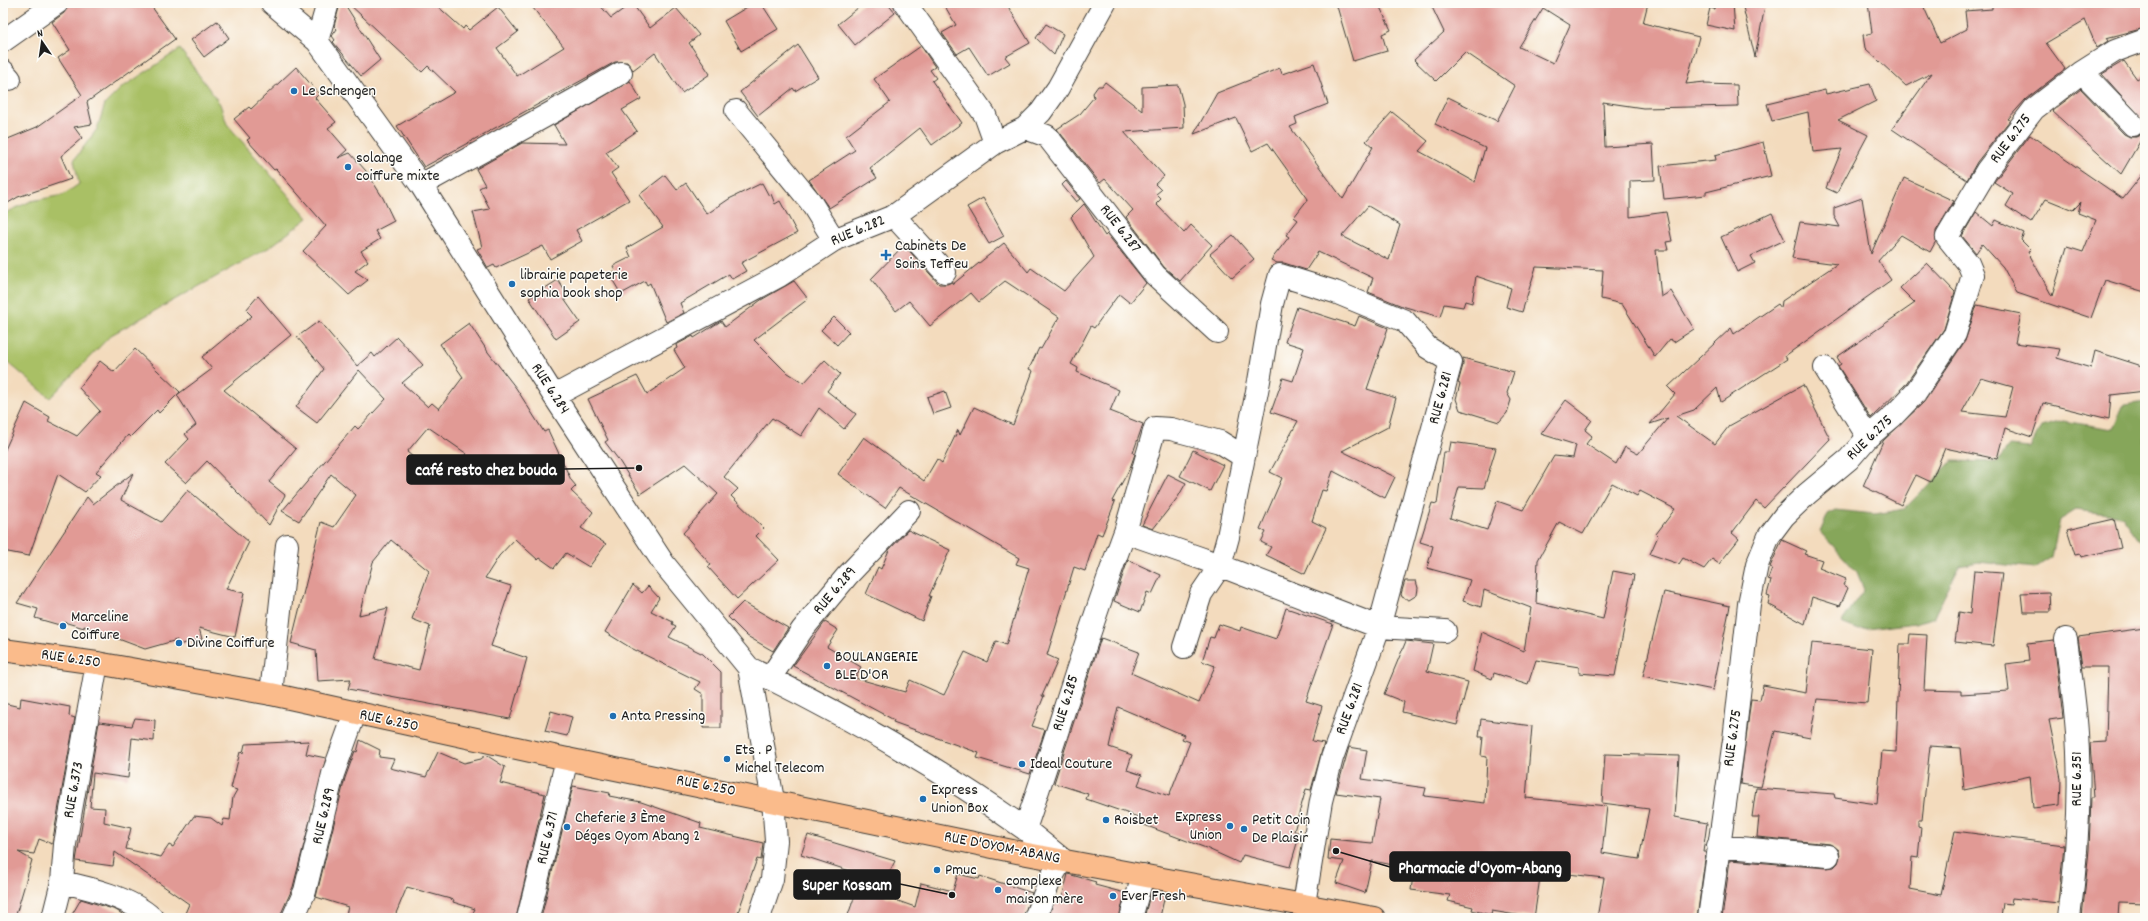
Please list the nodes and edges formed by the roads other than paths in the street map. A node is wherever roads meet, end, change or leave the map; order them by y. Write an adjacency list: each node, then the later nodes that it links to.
1 (57, 3): 7 (street)
2 (272, 3): 8 (street, RUE 6.284)
3 (328, 3): 8 (street)
4 (904, 3): 14 (street)
5 (1105, 3): 13 (street, RUE 6.282)
6 (2145, 40): 9 (street, RUE 6.275)
7 (3, 41)
8 (316, 41): 15 (street, RUE 6.284)
9 (2082, 72): 12 (street); 22 (street, RUE 6.275)
10 (621, 73): 15 (street)
11 (736, 110): 17 (street)
12 (2133, 125)
13 (1025, 128): 14 (street, RUE 6.282); 19 (street, RUE 6.287)
14 (995, 143): 16 (street, RUE 6.282)
15 (421, 185): 21 (street, RUE 6.284)
16 (894, 216): 17 (street, RUE 6.282); 18 (street)
17 (834, 240): 21 (street, RUE 6.282)
18 (945, 272)
19 (1217, 332)
20 (1824, 368): 22 (street)
21 (554, 396): 34 (street, RUE 6.284)
22 (1868, 437): 41 (street, RUE 6.275)
23 (1244, 457): 25 (street, RUE 6.285); 27 (street, RUE 6.281); 28 (street, RUE 6.281)
24 (909, 512): 35 (street, RUE 6.289)
25 (1125, 532): 27 (street); 40 (street, RUE 6.285)
26 (287, 545): 36 (street)
27 (1220, 566): 28 (street); 31 (street, RUE 6.281)
28 (1379, 627): 29 (street); 46 (street, RUE 6.281)
29 (1445, 631)
30 (2066, 639): 57 (street, RUE 6.351)
31 (1184, 647)
32 (3, 650): 33 (main road, RUE 6.250)
33 (97, 663): 36 (main road, RUE 6.250); 45 (street, RUE 6.373)
34 (749, 668): 35 (street); 39 (street, RUE 6.284)
35 (770, 678): 40 (street)
36 (271, 694): 37 (main road, RUE 6.250)
37 (355, 714): 38 (main road, RUE 6.250); 50 (street, RUE 6.289)
38 (567, 759): 39 (main road, RUE 6.250); 51 (street, RUE 6.371)
39 (773, 800): 43 (main road, RUE D'OYOM-ABANG); 52 (street, RUE 6.284)
40 (1025, 829): 43 (street)
41 (1718, 846): 42 (street); 56 (street, RUE 6.275)
42 (1828, 856)
43 (1062, 859): 44 (main road, RUE D'OYOM-ABANG); 53 (street)
44 (1143, 874): 46 (main road, RUE D'OYOM-ABANG); 54 (street)
45 (62, 882): 48 (street, RUE 6.373); 49 (street)
46 (1304, 904): 47 (main road, RUE D'OYOM-ABANG)
47 (1331, 914): 55 (main road, RUE D'OYOM-ABANG)
48 (53, 918)
49 (152, 918)
50 (293, 918)
51 (528, 918)
52 (759, 918)
53 (1035, 918)
54 (1131, 918)
55 (1374, 918)
56 (1708, 918)
57 (2069, 918)

